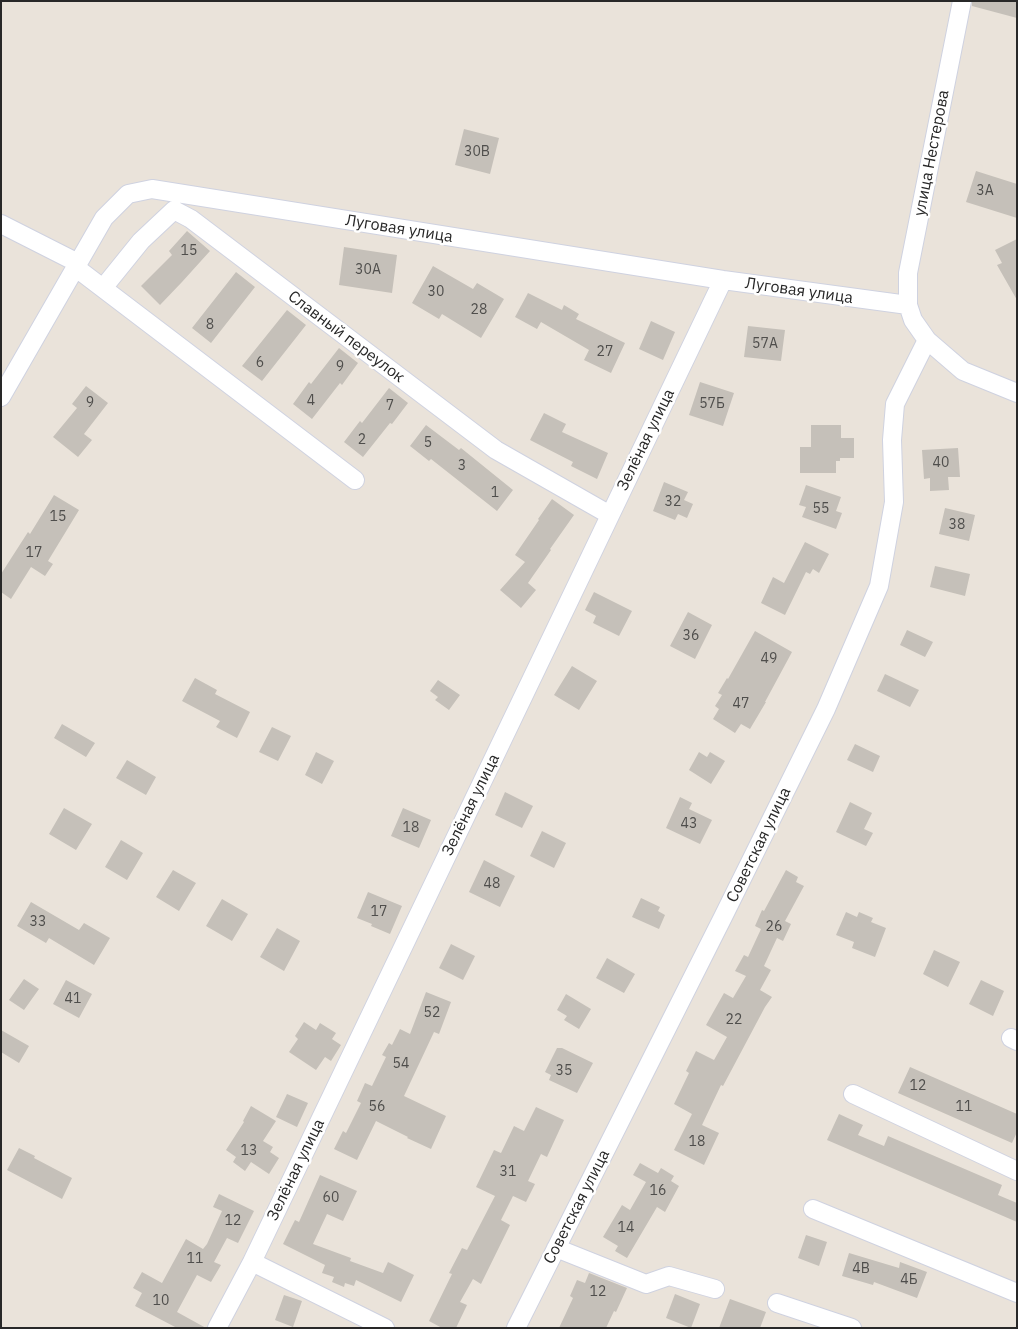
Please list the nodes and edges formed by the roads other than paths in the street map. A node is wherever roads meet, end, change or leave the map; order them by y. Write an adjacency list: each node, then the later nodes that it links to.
1 (962, 1): 6 (street, улица Нестерова)
2 (1, 224): 3 (street)
3 (77, 265): 4 (street, Луговая улица); 5 (street); 9 (street, Луговая улица)
4 (723, 280): 6 (street, Луговая улица); 11 (street, Зелёная улица)
5 (103, 288): 10 (street); 11 (street, Славный переулок)
6 (908, 305): 7 (street)
7 (927, 340): 8 (street); 15 (street, Советская улица)
8 (1017, 393)
9 (1, 397)
10 (355, 480)
11 (610, 515): 16 (street, Зелёная улица)
12 (853, 1094): 13 (street)
13 (1017, 1171)
14 (812, 1209): 18 (street)
15 (556, 1248): 17 (street); 22 (street, Советская улица)
16 (252, 1262): 20 (street, Зелёная улица); 21 (street)
17 (715, 1289)
18 (1017, 1293)
19 (777, 1303): 23 (street)
20 (217, 1328)
21 (384, 1328)
22 (516, 1328)
23 (852, 1328)

